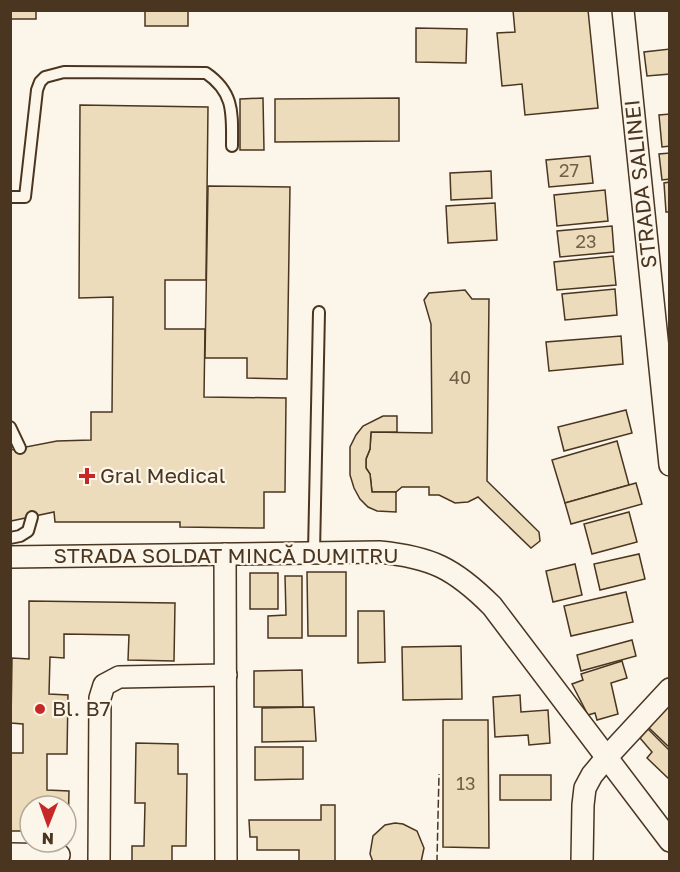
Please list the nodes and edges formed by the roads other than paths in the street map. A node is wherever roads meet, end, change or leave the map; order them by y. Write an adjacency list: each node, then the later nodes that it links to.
1 (623, 10): 7 (street, STRADA SALINEI)
2 (232, 146): 3 (lane)
3 (10, 197)
4 (319, 312): 10 (lane)
5 (10, 427): 6 (lane)
6 (20, 448)
7 (669, 465)
8 (32, 517): 9 (lane)
9 (10, 538)
10 (314, 552): 11 (street, STRADA SOLDAT MINCĂ DUMITRU); 15 (street, STRADA SOLDAT MINCĂ DUMITRU)
11 (225, 554): 12 (street, STRADA SOLDAT MINCĂ DUMITRU); 13 (street)
12 (10, 557)
13 (226, 675): 19 (street); 20 (street)
14 (669, 689): 15 (street)
15 (607, 757): 16 (street, STRADA SOLDAT MINCĂ DUMITRU); 21 (street)
16 (669, 841)
17 (10, 854): 18 (street)
18 (59, 855)
19 (99, 861)
20 (226, 861)
21 (582, 861)

